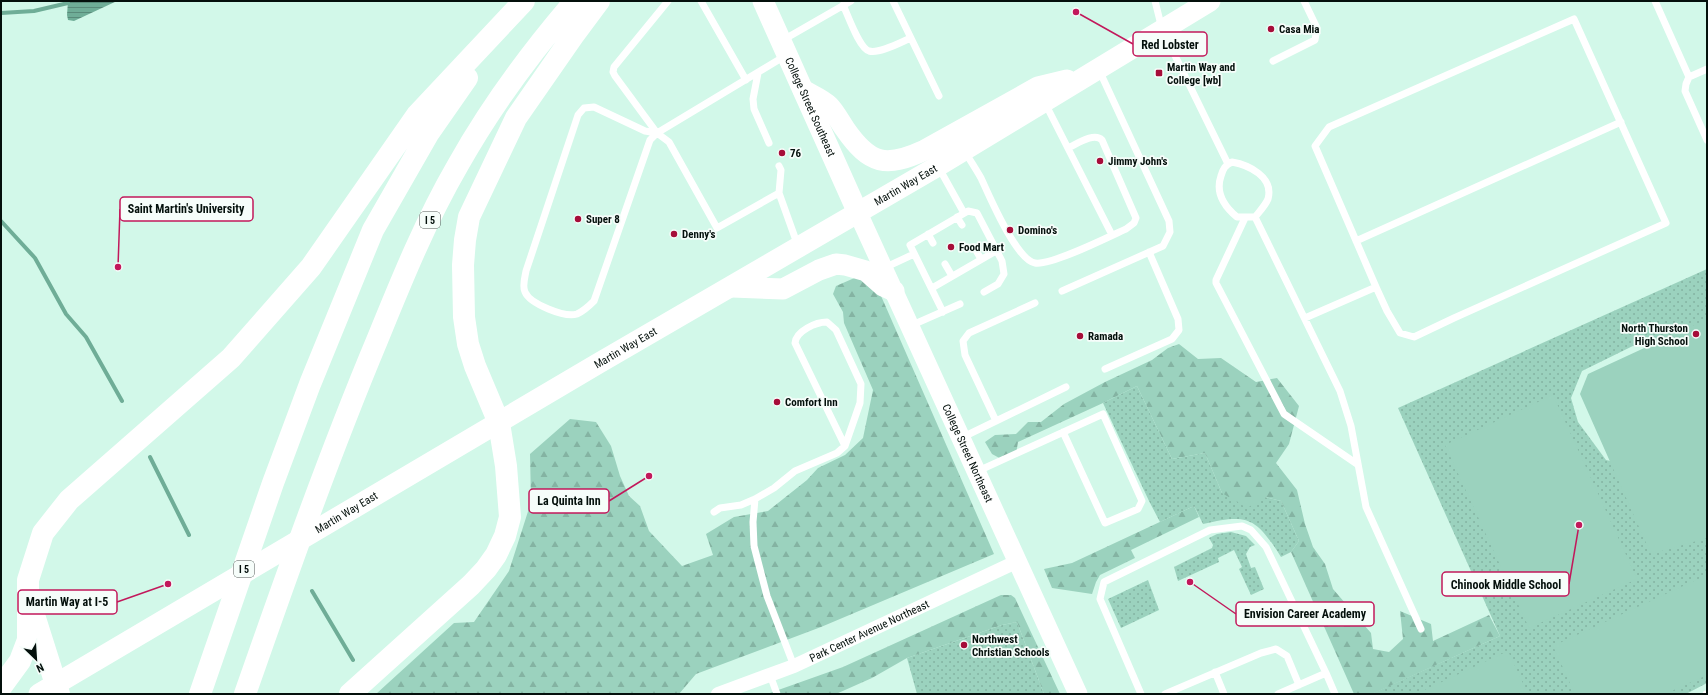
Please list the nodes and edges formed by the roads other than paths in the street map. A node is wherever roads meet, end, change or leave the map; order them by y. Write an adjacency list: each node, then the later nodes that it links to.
1 (524, 1): 14 (highway, I 5)
2 (575, 1): 88 (highway, I 5)
3 (599, 1): 69 (highway)
4 (668, 1): 28 (lane)
5 (701, 1): 23 (lane)
6 (763, 1): 17 (main road, College Street Southeast)
7 (851, 1): 13 (lane)
8 (894, 1): 16 (lane)
9 (1155, 1): 15 (lane)
10 (1210, 1): 15 (main road, Martin Way East)
11 (1304, 1): 18 (lane)
12 (1655, 1): 22 (lane)
13 (843, 5): 16 (lane); 17 (lane)
14 (504, 24): 78 (highway); 87 (highway, I 5)
15 (1162, 29): 20 (main road, Martin Way East); 33 (lane)
16 (911, 38): 25 (lane)
17 (784, 48): 21 (lane); 24 (main road, College Street Southeast)
18 (1273, 61)
19 (1707, 69): 22 (lane)
20 (1092, 72): 24 (main road); 26 (main road, Martin Way East); 49 (lane)
21 (758, 73): 23 (lane); 30 (lane)
22 (1689, 78): 29 (lane)
23 (746, 80): 28 (lane)
24 (803, 90): 37 (main road, College Street Southeast)
25 (938, 96)
26 (1044, 101): 31 (lane); 32 (main road, Martin Way East)
27 (1621, 122): 44 (lane); 44 (lane); 56 (lane)
28 (657, 133): 28 (lane); 36 (lane)
29 (1707, 140)
30 (769, 143)
31 (1068, 148): 43 (lane); 43 (lane)
32 (964, 150): 35 (main road, Martin Way East); 43 (lane)
33 (1228, 164): 39 (lane); 40 (lane)
34 (779, 166): 36 (lane)
35 (938, 166): 37 (main road, Martin Way East); 38 (lane)
36 (779, 193): 46 (lane)
37 (858, 213): 46 (main road, Martin Way East); 53 (street, College Street Northeast)
38 (960, 215): 41 (lane); 42 (lane); 48 (lane)
39 (1254, 217): 40 (lane); 64 (lane)
40 (1245, 218): 73 (lane)
41 (962, 226)
42 (928, 234): 45 (lane); 50 (lane)
43 (1112, 236)
44 (1356, 241): 56 (lane)
45 (933, 243)
46 (798, 247): 55 (main road, Martin Way East)
47 (974, 247): 51 (lane)
48 (996, 251): 51 (lane); 60 (lane)
49 (1149, 252): 59 (lane); 66 (lane)
50 (914, 254): 53 (lane); 57 (lane)
51 (981, 259): 54 (lane)
52 (945, 264): 54 (lane)
53 (883, 268): 58 (street, College Street Northeast)
54 (952, 276): 57 (lane)
55 (732, 287): 58 (main road); 69 (main road, Martin Way East)
56 (1376, 287): 64 (lane)
57 (932, 288): 63 (lane)
58 (894, 291): 65 (street, College Street Northeast)
59 (1062, 291)
60 (984, 292)
61 (960, 304): 63 (lane)
62 (1035, 304): 68 (lane)
63 (943, 312): 65 (lane)
64 (1305, 318): 73 (lane)
65 (910, 326): 71 (street, College Street Northeast)
66 (1105, 369)
67 (1066, 387): 68 (lane)
68 (996, 421): 71 (lane)
69 (499, 423): 86 (main road, Martin Way East); 89 (highway)
70 (1063, 432): 70 (lane); 74 (lane)
71 (961, 438): 74 (street, College Street Northeast)
72 (845, 446): 72 (lane); 75 (lane)
73 (1357, 464): 79 (lane)
74 (977, 472): 77 (street, College Street Northeast)
75 (755, 499): 76 (lane); 80 (lane)
76 (714, 512)
77 (1018, 562): 80 (street, Park Center Avenue Northeast); 92 (street, College Street Northeast)
78 (28, 598): 85 (highway); 86 (highway)
79 (1422, 629)
80 (794, 666): 83 (street, Park Center Avenue Northeast)
81 (1215, 672): 84 (lane); 94 (lane); 95 (lane)
82 (1326, 673): 84 (lane); 93 (lane); 97 (lane)
83 (770, 675): 90 (street, Park Center Avenue Northeast); 91 (lane)
84 (1299, 685): 96 (lane)
85 (1, 687)
86 (51, 691)
87 (200, 694)
88 (245, 694)
89 (350, 694)
90 (718, 694)
91 (777, 694)
92 (1078, 694)
93 (1141, 694)
94 (1164, 694)
95 (1224, 694)
96 (1278, 694)
97 (1335, 694)

